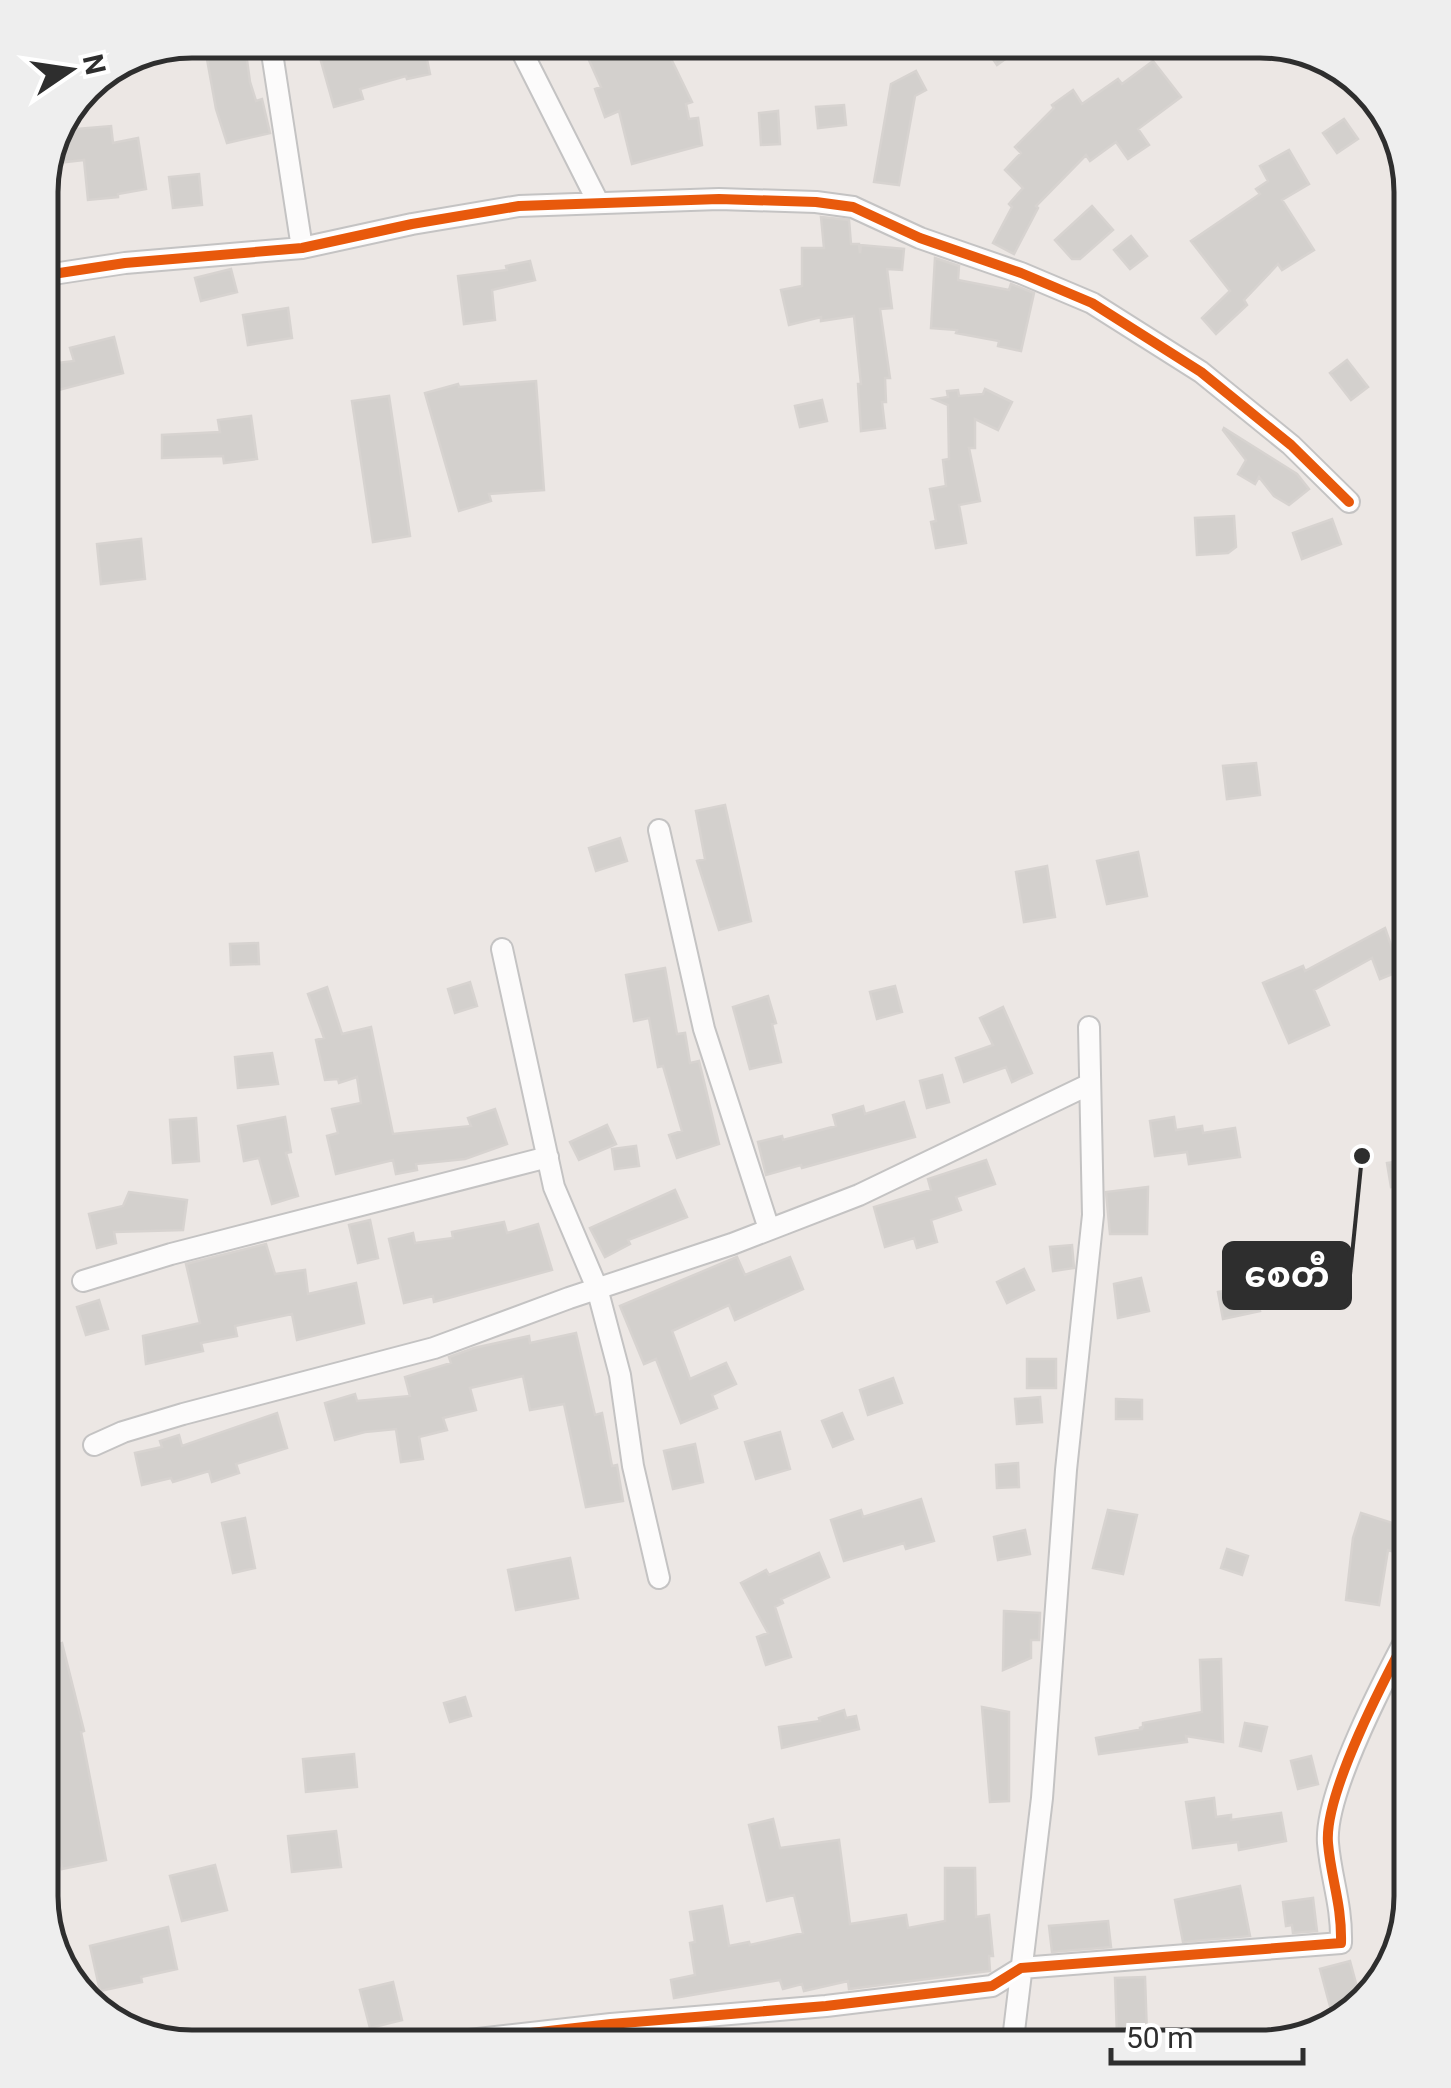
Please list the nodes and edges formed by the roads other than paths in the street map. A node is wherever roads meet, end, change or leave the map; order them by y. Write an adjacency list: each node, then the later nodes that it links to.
1 (273, 58): 4 (street)
2 (525, 58): 3 (street)
3 (598, 202): 4 (street); 6 (street)
4 (302, 248): 5 (street)
5 (58, 273)
6 (1349, 502)
7 (659, 830): 12 (street)
8 (502, 949): 11 (street)
9 (1089, 1027): 10 (street)
10 (1090, 1084): 12 (street); 18 (street)
11 (548, 1157): 13 (street); 14 (street)
12 (769, 1230): 14 (street)
13 (83, 1281)
14 (597, 1288): 15 (street); 16 (street)
15 (94, 1446)
16 (659, 1578)
17 (1394, 1667): 18 (street)
18 (1021, 1968): 19 (street); 20 (street)
19 (558, 2030)
20 (1014, 2030)

